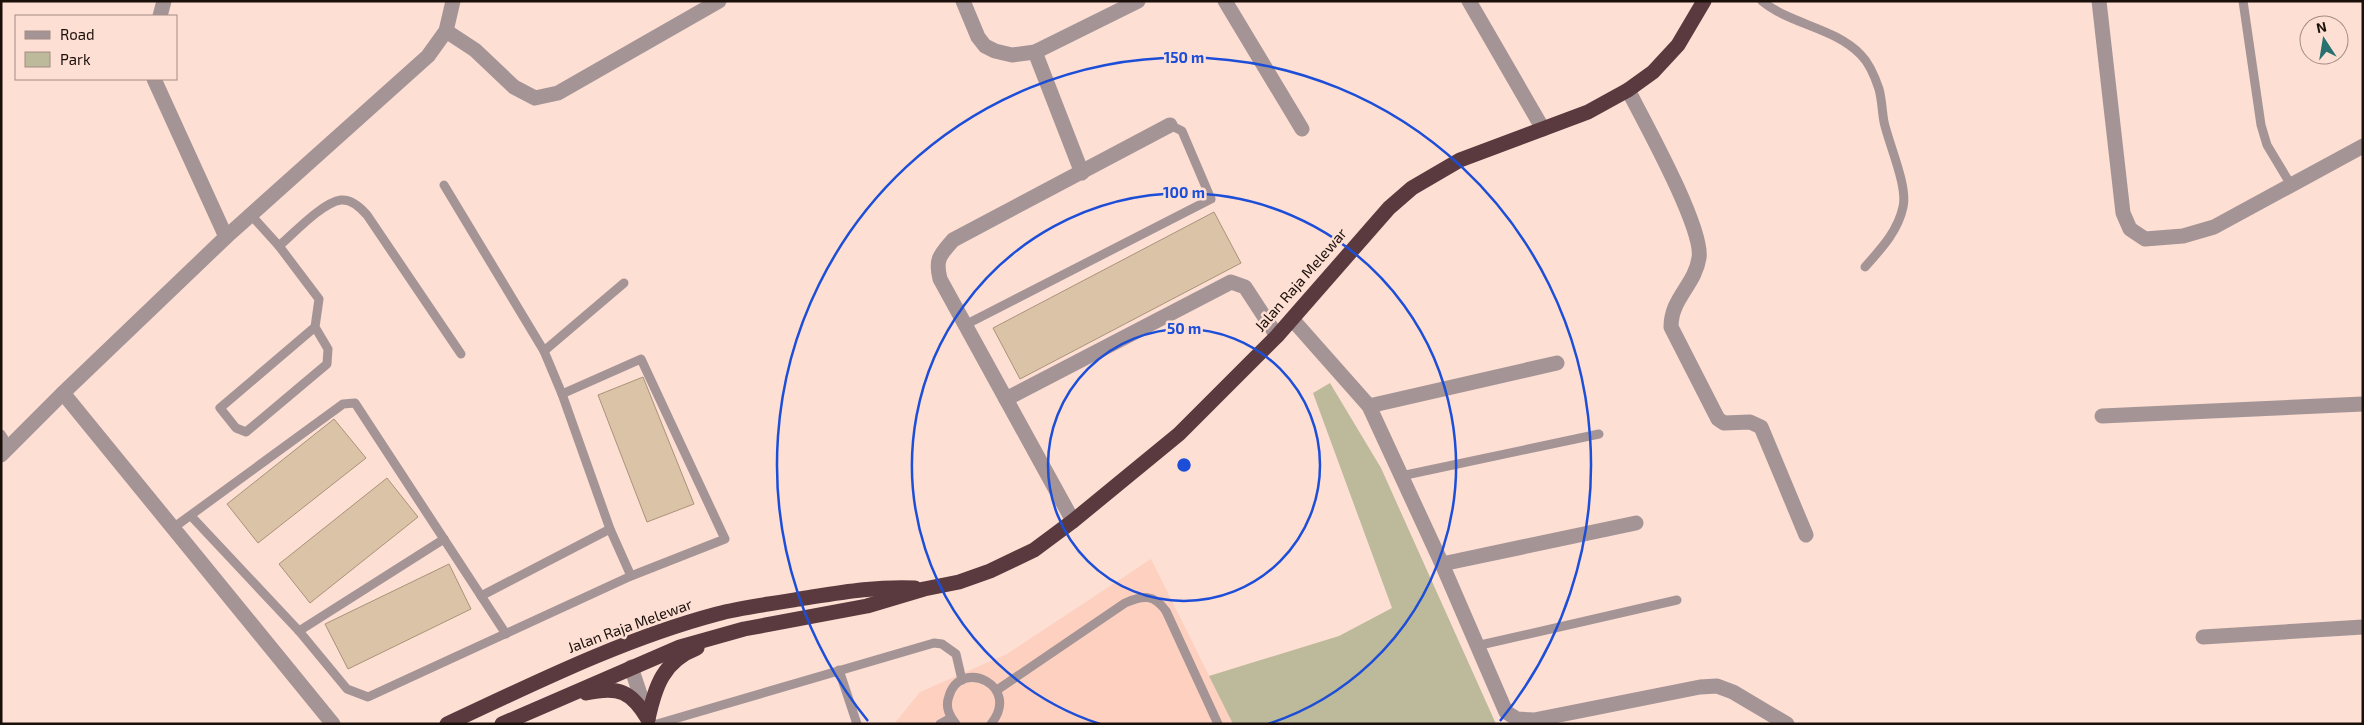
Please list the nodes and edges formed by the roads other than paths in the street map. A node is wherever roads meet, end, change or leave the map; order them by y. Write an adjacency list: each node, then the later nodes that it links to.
1 (164, 1): 12 (street)
2 (453, 1): 13 (street)
3 (719, 1): 13 (street)
4 (962, 1): 14 (street)
5 (1138, 1): 14 (street)
6 (1226, 1): 18 (street)
7 (1469, 1): 19 (street)
8 (1704, 1): 16 (highway, Jalan Raja Melewar)
9 (1762, 1): 27 (lane)
10 (2099, 1): 23 (street)
11 (2242, 1): 23 (lane)
12 (160, 15)
13 (446, 31): 24 (street)
14 (1035, 52): 21 (street)
15 (154, 80): 25 (street)
16 (1628, 90): 19 (highway, Jalan Raja Melewar); 51 (street)
17 (1170, 125): 21 (street); 30 (lane)
18 (1302, 129)
19 (1543, 129): 29 (highway, Jalan Raja Melewar)
20 (2363, 146): 23 (street)
21 (1082, 173): 30 (street)
22 (444, 185): 33 (lane)
23 (2291, 185)
24 (251, 215): 25 (street); 26 (lane)
25 (226, 237): 36 (street)
26 (279, 246): 31 (lane); 34 (lane)
27 (1865, 267)
28 (624, 283): 33 (lane)
29 (1292, 319): 32 (highway, Jalan Raja Melewar); 40 (street)
30 (965, 325): 38 (street)
31 (315, 327): 31 (lane)
32 (1277, 336): 38 (street); 47 (highway, Jalan Raja Melewar)
33 (544, 351): 37 (lane)
34 (461, 354)
35 (1557, 363): 40 (street)
36 (63, 393): 44 (street); 49 (street)
37 (562, 394): 50 (lane); 54 (lane)
38 (1006, 399): 47 (street)
39 (2363, 404): 41 (street)
40 (1369, 406): 45 (street)
41 (2102, 416)
42 (1, 434): 44 (lane)
43 (1599, 434): 45 (lane)
44 (6, 452)
45 (1401, 476): 53 (street)
46 (191, 516): 49 (lane); 52 (lane); 60 (lane)
47 (1073, 521): 55 (highway, Jalan Raja Melewar)
48 (1636, 523): 53 (street)
49 (173, 528): 72 (street)
50 (610, 529): 54 (lane); 56 (lane)
51 (1806, 535)
52 (444, 539): 56 (lane); 60 (lane)
53 (1442, 564): 63 (street)
54 (631, 576): 61 (lane)
55 (924, 589): 59 (highway, Jalan Raja Melewar); 66 (highway, Jalan Raja Melewar)
56 (481, 596): 61 (lane)
57 (1677, 600): 63 (lane)
58 (2363, 626): 62 (street)
59 (744, 629): 64 (highway, Jalan Raja Melewar); 71 (highway)
60 (299, 631): 61 (lane)
61 (506, 634)
62 (2203, 637)
63 (1476, 646): 79 (street)
64 (631, 667): 66 (highway); 69 (highway, Jalan Raja Melewar); 71 (street)
65 (839, 670): 67 (lane); 71 (lane); 75 (lane)
66 (548, 676): 73 (highway, Jalan Raja Melewar)
67 (962, 680): 68 (lane); 70 (lane)
68 (996, 690): 77 (lane); 78 (lane)
69 (559, 699): 71 (highway); 74 (highway, Jalan Raja Melewar)
70 (954, 721): 76 (lane)
71 (652, 722)
72 (333, 724)
73 (447, 724)
74 (502, 724)
75 (857, 724)
76 (940, 724)
77 (991, 724)
78 (1218, 724)
79 (1787, 724)

